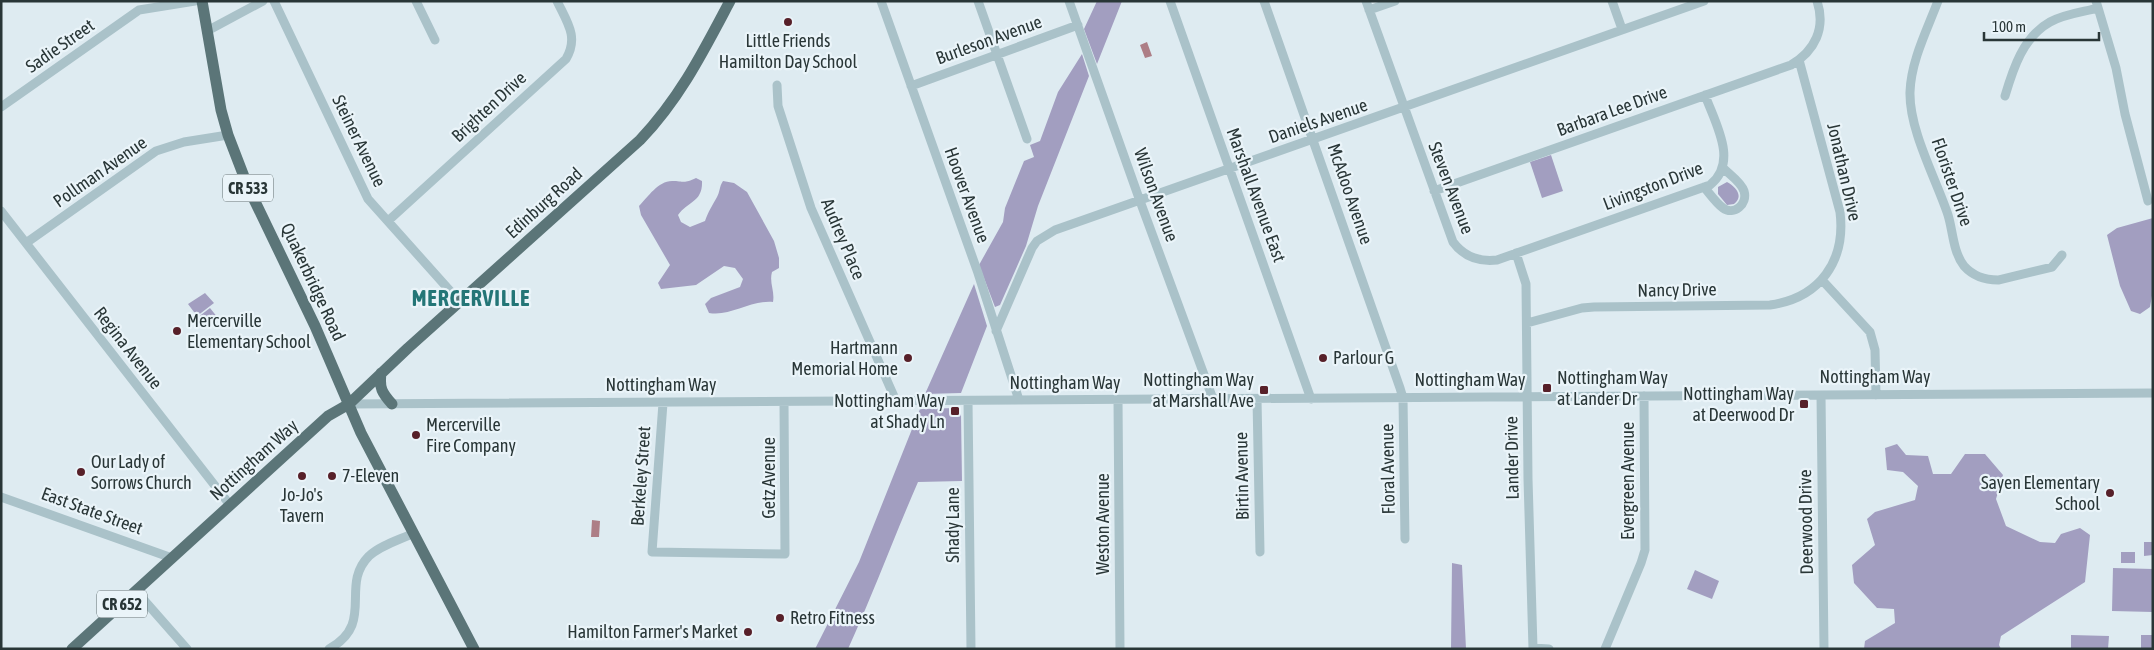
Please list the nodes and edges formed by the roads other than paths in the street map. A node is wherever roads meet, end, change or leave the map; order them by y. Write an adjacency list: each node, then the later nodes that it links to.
1 (195, 1): 30 (street, Sadie Street)
2 (202, 1): 22 (main road, Quakerbridge Road / CR 533)
3 (263, 1): 22 (street)
4 (274, 1): 42 (street, Steiner Avenue)
5 (416, 1): 23 (street)
6 (557, 1): 42 (street, Brighten Drive)
7 (730, 1): 47 (main road, Edinburg Road)
8 (881, 1): 27 (street, Hoover Avenue)
9 (978, 1): 24 (street)
10 (1070, 1): 20 (street, Wilson Avenue)
11 (1170, 1): 35 (street, Marshall Avenue East)
12 (1264, 1): 34 (street, McAdoo Avenue)
13 (1395, 1): 19 (street)
14 (1612, 1): 21 (street)
15 (1704, 1): 21 (street, Daniels Avenue)
16 (1817, 1): 25 (street)
17 (1938, 1): 45 (street, Florister Drive)
18 (2097, 4): 29 (street); 40 (street)
19 (1367, 6): 31 (street, Steven Avenue)
20 (1078, 25): 24 (street, Burleson Avenue); 39 (street, Wilson Avenue)
21 (1622, 29): 31 (street, Daniels Avenue)
22 (207, 31): 32 (main road, Quakerbridge Road / CR 533)
23 (434, 40)
24 (996, 55): 27 (street, Burleson Avenue); 33 (street)
25 (1799, 60): 28 (street, Barbara Lee Drive); 46 (street, Jonathan Drive)
26 (777, 85): 62 (street, Audrey Place)
27 (911, 86): 49 (street, Hoover Avenue)
28 (1705, 95): 36 (street, Livingston Drive); 38 (street, Barbara Lee Drive)
29 (2005, 96)
30 (1, 107)
31 (1403, 108): 34 (street, Daniels Avenue); 38 (street, Steven Avenue)
32 (228, 135): 43 (street, Pollman Avenue); 66 (main road, Quakerbridge Road / CR 533)
33 (1027, 139)
34 (1313, 140): 35 (street, Daniels Avenue); 57 (street, McAdoo Avenue)
35 (1229, 168): 39 (street, Daniels Avenue); 56 (street, Marshall Avenue East)
36 (1723, 168): 37 (street, Livingston Drive); 37 (street)
37 (1704, 188): 44 (street, Livingston Drive)
38 (1434, 191): 44 (street, Steven Avenue)
39 (1140, 201): 49 (street, Daniels Avenue); 58 (street, Wilson Avenue)
40 (2148, 201)
41 (1, 211): 43 (street, Regina Avenue)
42 (388, 221): 47 (street, Steiner Avenue)
43 (26, 243): 69 (street, Regina Avenue)
44 (1516, 253): 48 (street, Lander Drive)
45 (2062, 255)
46 (1822, 280): 48 (street, Nancy Drive); 53 (street)
47 (460, 302): 50 (main road, Edinburg Road)
48 (1527, 323): 55 (street, Lander Drive)
49 (996, 331): 60 (street, Hoover Avenue)
50 (381, 373): 66 (main road, Edinburg Road); 67 (main road)
51 (2153, 393): 53 (street, Nottingham Way)
52 (1821, 395): 53 (street, Nottingham Way); 54 (street, Nottingham Way); 84 (street, Deerwood Drive)
53 (1876, 395)
54 (1644, 396): 55 (street, Nottingham Way); 83 (street, Evergreen Avenue)
55 (1527, 397): 57 (street, Nottingham Way); 82 (street, Lander Drive)
56 (1311, 398): 57 (street, Nottingham Way); 59 (street, Nottingham Way)
57 (1403, 398): 71 (street, Floral Avenue)
58 (1213, 399): 59 (street, Nottingham Way); 61 (street, Nottingham Way)
59 (1257, 399): 73 (street, Birtin Avenue)
60 (1019, 400): 61 (street, Nottingham Way); 63 (street, Nottingham Way)
61 (1118, 400): 81 (street, Weston Avenue)
62 (896, 401): 63 (street, Nottingham Way); 64 (street, Nottingham Way)
63 (968, 401): 80 (street, Shady Lane)
64 (784, 402): 65 (street, Nottingham Way); 72 (street, Getz Avenue)
65 (663, 403): 67 (street, Nottingham Way); 72 (street, Berkeley Street)
66 (349, 404): 67 (street, Nottingham Way); 69 (main road, Nottingham Way); 70 (main road, CR 533)
67 (392, 404)
68 (1, 497): 74 (street, East State Street)
69 (230, 505): 74 (main road, Nottingham Way)
70 (414, 533): 76 (street); 79 (main road, CR 533)
71 (1405, 539)
72 (652, 552)
73 (1260, 552)
74 (172, 558): 75 (main road, Nottingham Way / CR 652)
75 (136, 591): 77 (main road, Nottingham Way / CR 652); 78 (street)
76 (335, 647)
77 (72, 649)
78 (187, 649)
79 (474, 649)
80 (971, 649)
81 (1120, 649)
82 (1549, 649)
83 (1605, 649)
84 (1824, 649)

